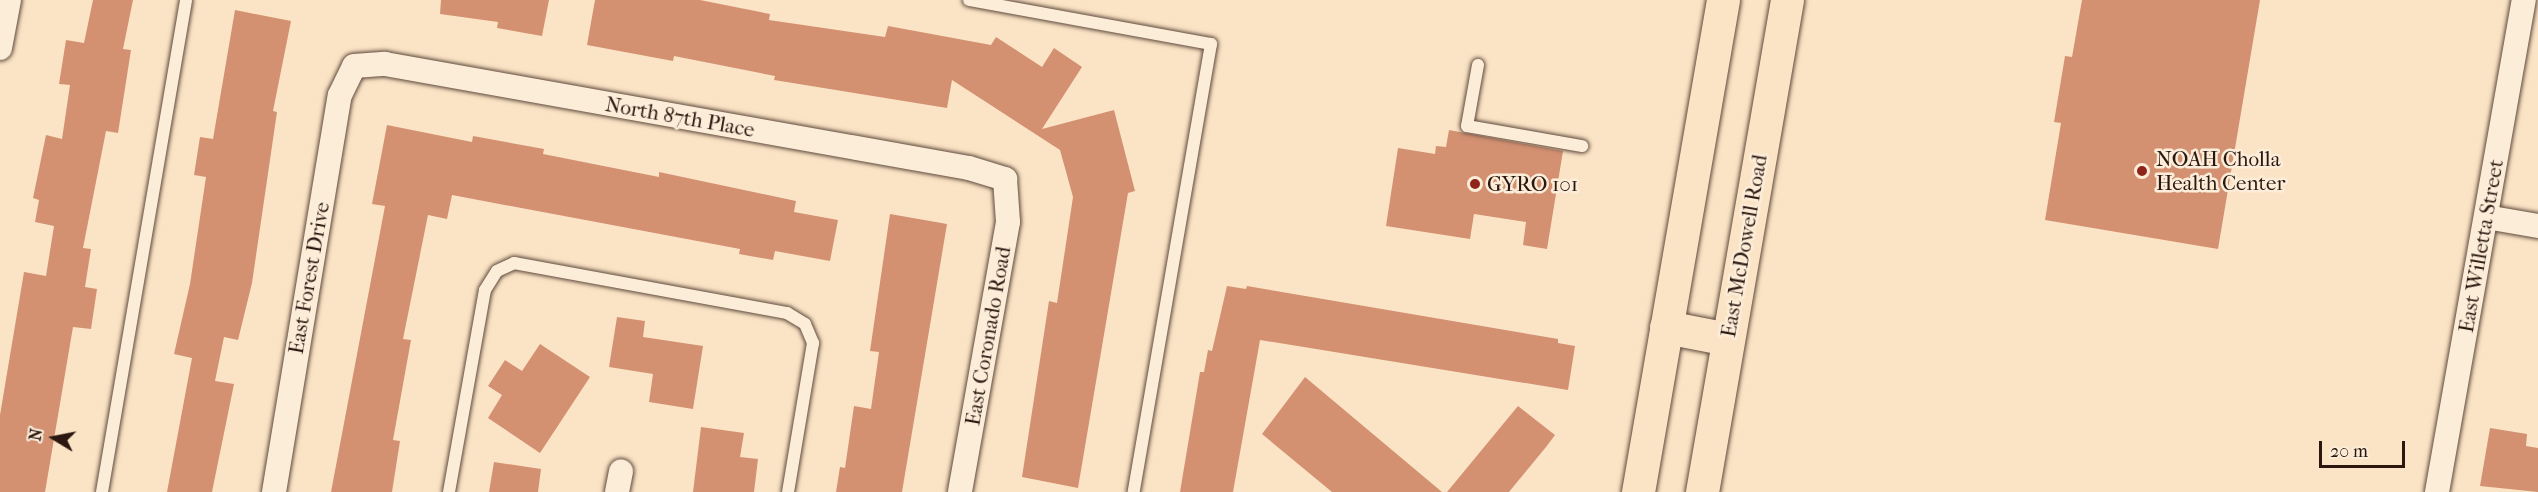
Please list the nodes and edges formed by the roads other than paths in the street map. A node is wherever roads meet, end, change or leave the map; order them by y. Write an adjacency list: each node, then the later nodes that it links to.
1 (9, 0): 7 (street)
2 (186, 0): 16 (lane)
3 (969, 0): 21 (lane)
4 (1723, 0): 14 (main road)
5 (1787, 0): 15 (main road, East McDowell Road)
6 (2524, 0): 12 (street, East Willetta Street)
7 (0, 48)
8 (1478, 65): 10 (lane)
9 (354, 66): 11 (street, North 87th Place); 17 (street, East Forest Drive)
10 (1582, 147)
11 (1005, 179): 20 (street, East Coronado Road)
12 (2486, 217): 13 (street); 24 (street, East Willetta Street)
13 (2538, 226)
14 (1666, 327): 15 (main road); 22 (main road)
15 (1728, 339): 23 (main road, East McDowell Road)
16 (102, 492)
17 (274, 492)
18 (449, 492): 19 (lane)
19 (788, 492)
20 (960, 492)
21 (1134, 492)
22 (1638, 492)
23 (1702, 492)
24 (2437, 492)

